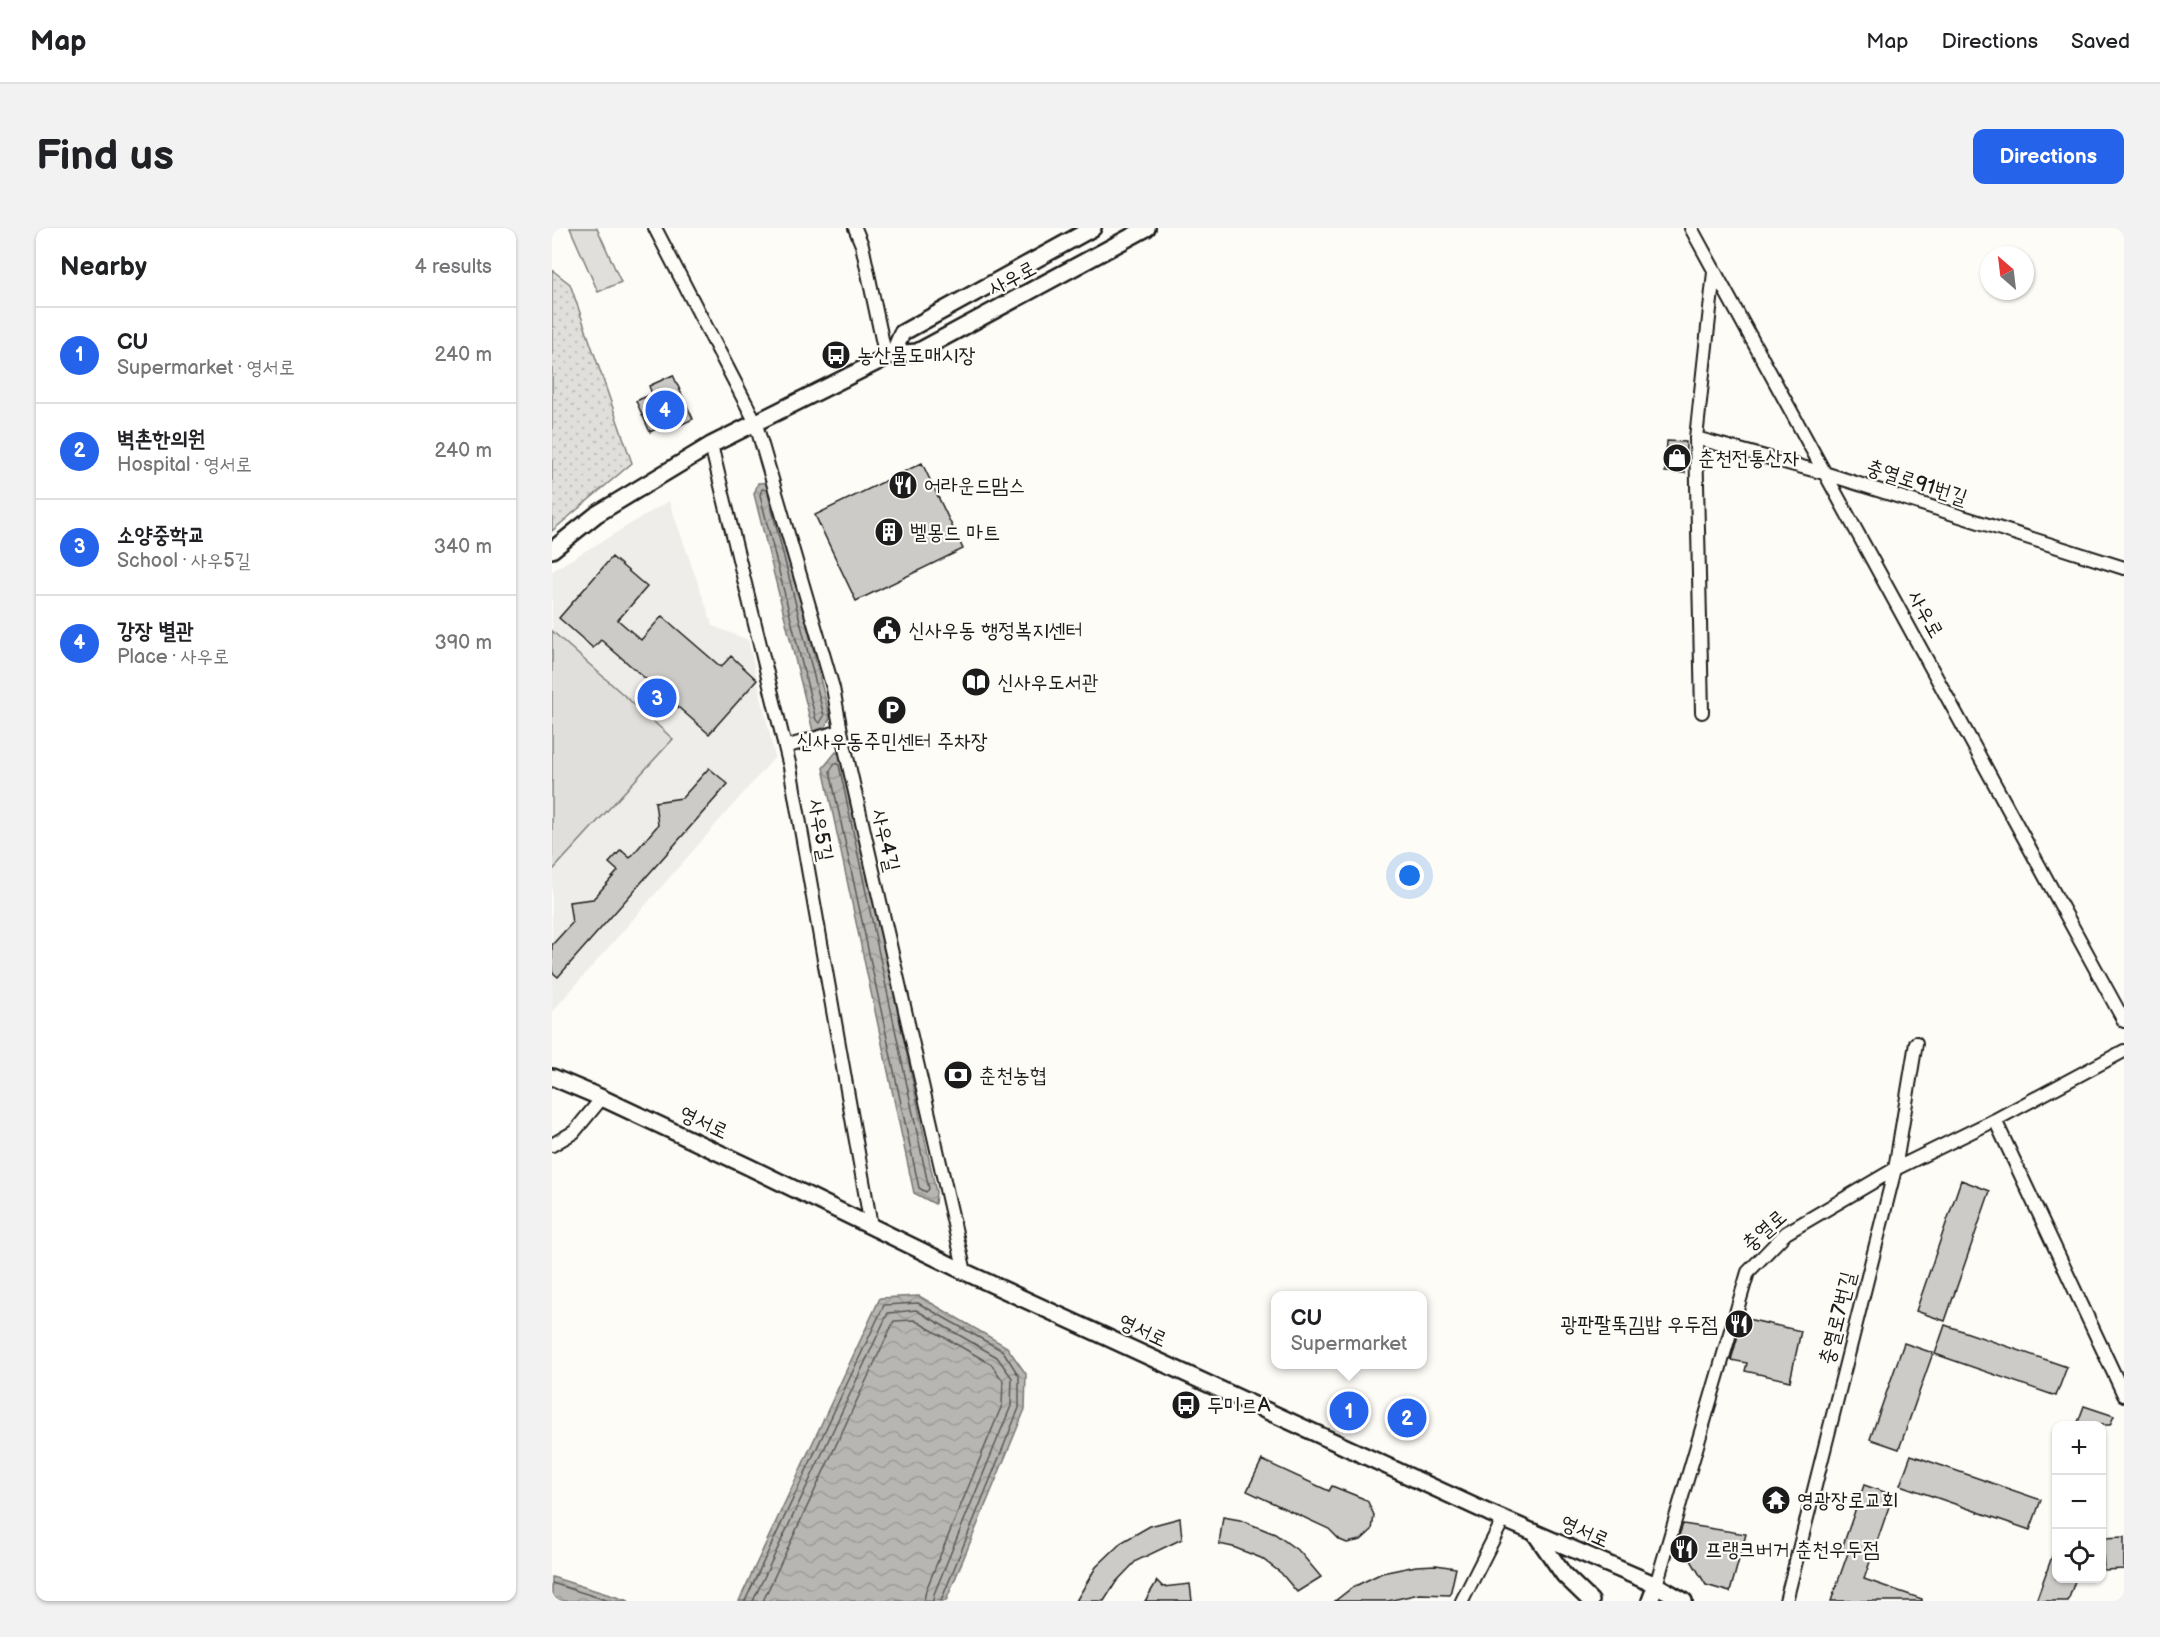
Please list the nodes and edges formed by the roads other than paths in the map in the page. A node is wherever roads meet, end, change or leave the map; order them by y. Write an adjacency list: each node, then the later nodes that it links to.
1 (655, 228): 8 (street)
2 (855, 228): 7 (street)
3 (1093, 228): 7 (street, 사우로)
4 (1147, 228): 7 (street, 사우로)
5 (1691, 228): 6 (street, 사우로)
6 (1714, 272): 9 (street); 11 (street, 사우로)
7 (889, 356): 8 (street, 사우로)
8 (755, 421): 10 (street, 사우로); 15 (street, 사우4길)
9 (1696, 438): 11 (street, 충열로91번길); 14 (street)
10 (711, 445): 12 (street, 사우로); 16 (street, 사우5길)
11 (1824, 473): 13 (street, 충열로91번길); 17 (street, 사우로)
12 (552, 550)
13 (2124, 568)
14 (1702, 712)
15 (841, 731): 16 (street); 26 (street, 사우4길)
16 (785, 747): 25 (street, 사우5길)
17 (2124, 1021)
18 (1916, 1043): 24 (street, 충열로7번길)
19 (2124, 1051): 22 (street, 충열로)
20 (552, 1077): 21 (street, 영서로)
21 (602, 1098): 23 (street); 25 (street, 영서로)
22 (1995, 1120): 24 (street, 충열로); 27 (street)
23 (552, 1145)
24 (1895, 1168): 30 (street, 충열로); 35 (street, 충열로7번길)
25 (871, 1226): 26 (street, 영서로)
26 (965, 1272): 28 (street, 영서로)
27 (2124, 1395)
28 (1504, 1518): 29 (street, 영서로); 31 (street)
29 (1534, 1532): 30 (street, 영서로); 32 (street)
30 (1656, 1585): 33 (street); 34 (street)
31 (1462, 1601)
32 (1591, 1601)
33 (1650, 1601)
34 (1684, 1601)
35 (1786, 1601)

